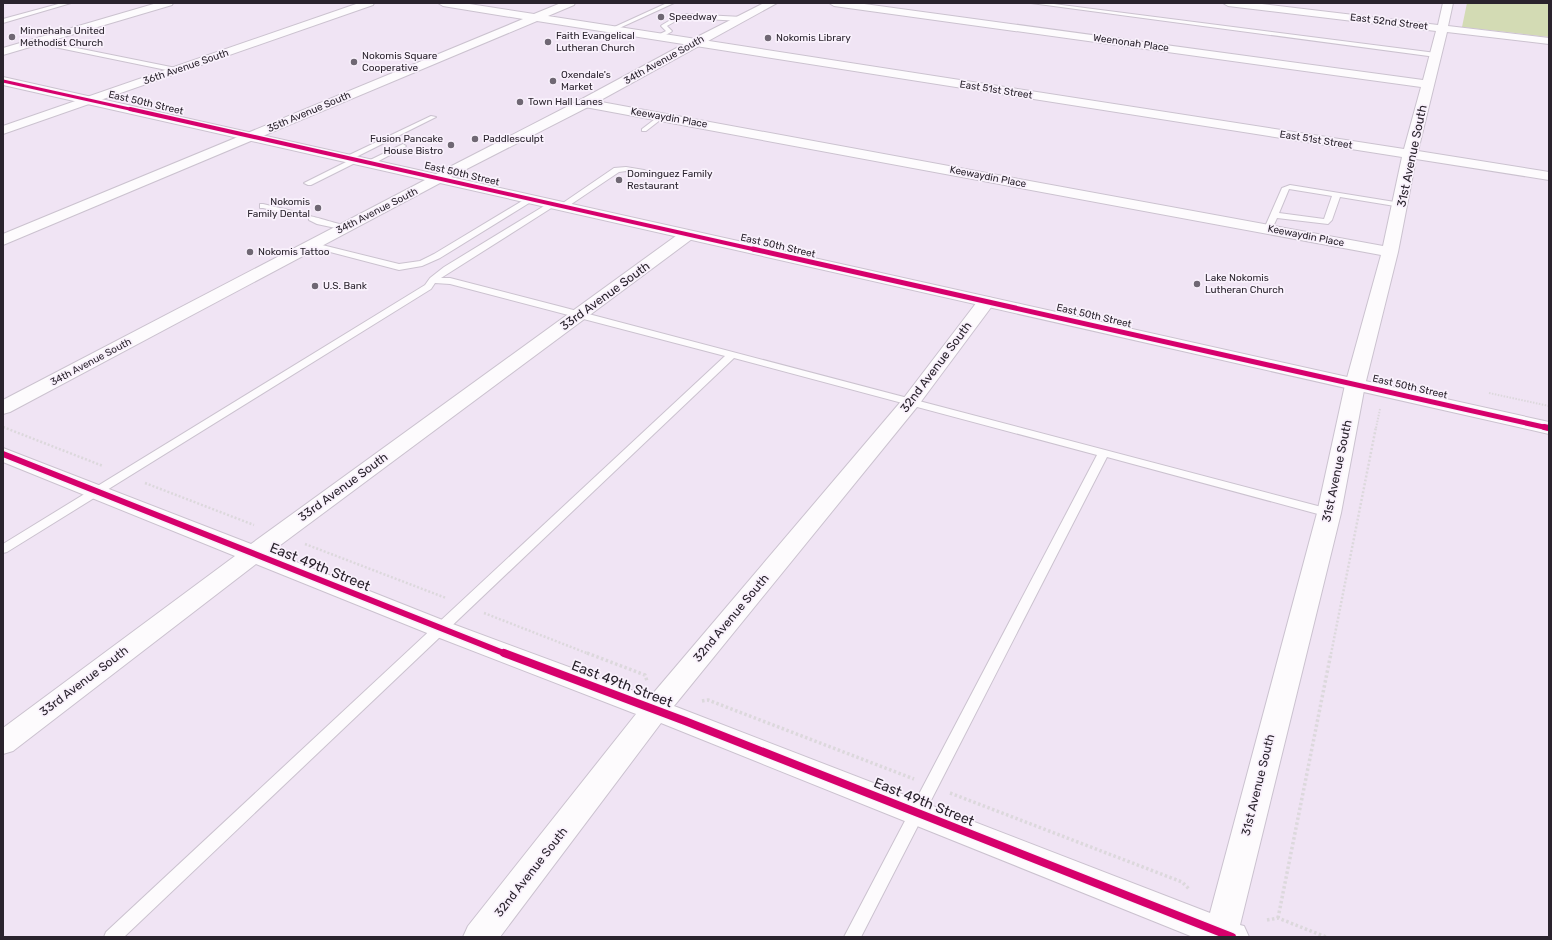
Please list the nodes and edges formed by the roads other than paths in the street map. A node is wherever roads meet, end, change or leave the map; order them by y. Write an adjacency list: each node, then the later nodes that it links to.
1 (68, 3): 16 (lane)
2 (168, 3): 21 (street)
3 (369, 3): 25 (street, 36th Avenue South)
4 (443, 3): 12 (street, East 51st Street)
5 (570, 3): 14 (street, 35th Avenue South)
6 (671, 3): 18 (lane)
7 (772, 3): 15 (street, 34th Avenue South)
8 (834, 3): 13 (street, Weenonah Place)
9 (1034, 3): 24 (lane)
10 (1228, 3): 17 (street, East 52nd Street)
11 (1448, 3): 17 (street, 31st Avenue South)
12 (466, 4): 14 (street, East 51st Street)
13 (871, 5): 27 (street, Weenonah Place)
14 (535, 17): 18 (street, East 51st Street); 34 (street, 35th Avenue South)
15 (742, 19): 19 (lane); 22 (street, 34th Avenue South)
16 (3, 21)
17 (1441, 28): 20 (street, East 52nd Street); 24 (street, 31st Avenue South)
18 (613, 29): 19 (street, East 51st Street)
19 (660, 36): 22 (street, East 51st Street)
20 (1549, 41)
21 (37, 42): 23 (street); 25 (lane)
22 (695, 42): 29 (street, 34th Avenue South); 36 (street, East 51st Street)
23 (3, 52)
24 (1436, 55): 27 (street, 31st Avenue South)
25 (176, 70): 28 (street, 36th Avenue South)
26 (3, 81): 28 (street, East 50th Street)
27 (1428, 84): 36 (street, 31st Avenue South)
28 (89, 100): 32 (street, 36th Avenue South); 34 (street, East 50th Street)
29 (585, 103): 31 (street, Keewaydin Place); 40 (street, 34th Avenue South)
30 (433, 117): 37 (lane)
31 (661, 117): 33 (lane); 51 (street, Keewaydin Place)
32 (3, 130)
33 (644, 130)
34 (251, 137): 37 (street, East 50th Street); 53 (street, 35th Avenue South)
35 (403, 146): 37 (lane)
36 (1411, 155): 39 (street, East 51st Street); 44 (street, 31st Avenue South)
37 (357, 160): 40 (street, East 50th Street); 41 (lane)
38 (644, 172): 46 (lane)
39 (1549, 176)
40 (439, 179): 43 (street, East 50th Street); 50 (street, 34th Avenue South)
41 (308, 183)
42 (1338, 194): 44 (lane); 47 (lane); 47 (lane)
43 (530, 200): 46 (street, East 50th Street); 54 (lane)
44 (1401, 205): 55 (street, 31st Avenue South)
45 (264, 206): 48 (lane)
46 (556, 206): 52 (street, East 50th Street); 56 (lane)
47 (1274, 214): 51 (lane)
48 (301, 215)
49 (312, 218): 50 (lane)
50 (345, 228): 54 (street, 34th Avenue South)
51 (1268, 229): 55 (street, Keewaydin Place)
52 (686, 236): 57 (street, East 50th Street); 58 (street, 33rd Avenue South)
53 (3, 240)
54 (314, 245): 62 (street, 34th Avenue South)
55 (1390, 252): 60 (street, 31st Avenue South)
56 (433, 280): 58 (lane); 66 (lane)
57 (986, 302): 60 (street, East 50th Street); 61 (street, 32nd Avenue South)
58 (579, 314): 59 (lane); 69 (street, 33rd Avenue South)
59 (732, 355): 61 (lane); 70 (lane)
60 (1354, 385): 63 (street, East 50th Street); 67 (street, 31st Avenue South)
61 (910, 403): 65 (lane); 71 (street, 32nd Avenue South)
62 (3, 408)
63 (1549, 428)
64 (3, 454): 66 (street, East 49th Street)
65 (1103, 454): 67 (lane); 73 (lane)
66 (96, 491): 68 (lane); 69 (street, East 49th Street)
67 (1329, 512): 74 (street, 31st Avenue South)
68 (3, 549)
69 (254, 554): 70 (street, East 49th Street); 72 (street, 33rd Avenue South)
70 (441, 630): 71 (street, East 49th Street); 75 (lane)
71 (656, 711): 73 (street, East 49th Street); 76 (street, 32nd Avenue South)
72 (3, 743)
73 (916, 812): 74 (street, East 49th Street); 77 (lane)
74 (1224, 936)
75 (112, 937)
76 (480, 937)
77 (852, 937)

